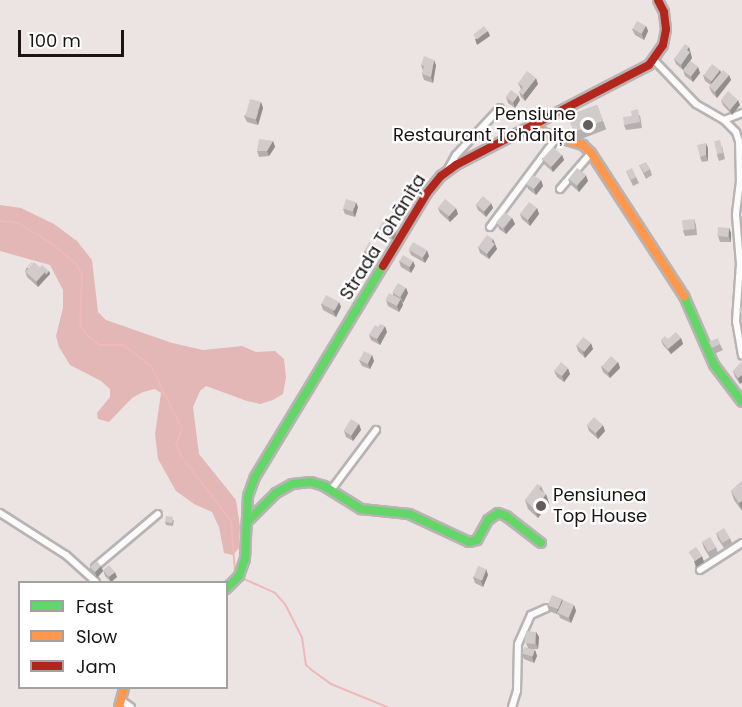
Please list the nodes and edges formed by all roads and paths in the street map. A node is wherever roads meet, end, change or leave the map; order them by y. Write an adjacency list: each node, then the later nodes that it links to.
1 (658, 0): 2 (main road)
2 (654, 60): 5 (street); 6 (main road, Strada Tohănița)
3 (500, 108): 9 (street)
4 (742, 112): 5 (street)
5 (724, 120): 12 (street)
6 (536, 124): 7 (main road); 9 (main road, Strada Tohănița)
7 (557, 137): 8 (main road); 11 (street)
8 (591, 153): 10 (street); 14 (main road)
9 (447, 171): 19 (main road, Strada Tohănița)
10 (560, 189)
11 (490, 227)
12 (739, 327): 13 (street)
13 (742, 355)
14 (742, 402)
15 (376, 430): 16 (street)
16 (331, 490): 19 (main road); 20 (main road)
17 (0, 513): 23 (street)
18 (158, 514): 23 (street)
19 (247, 522): 25 (main road, Strada Tohănița)
20 (541, 543)
21 (742, 543): 22 (street)
22 (700, 570)
23 (87, 573): 24 (street)
24 (95, 581)
25 (228, 587)
26 (547, 608): 29 (street)
27 (120, 703): 28 (street)
28 (131, 707)
29 (512, 707)

